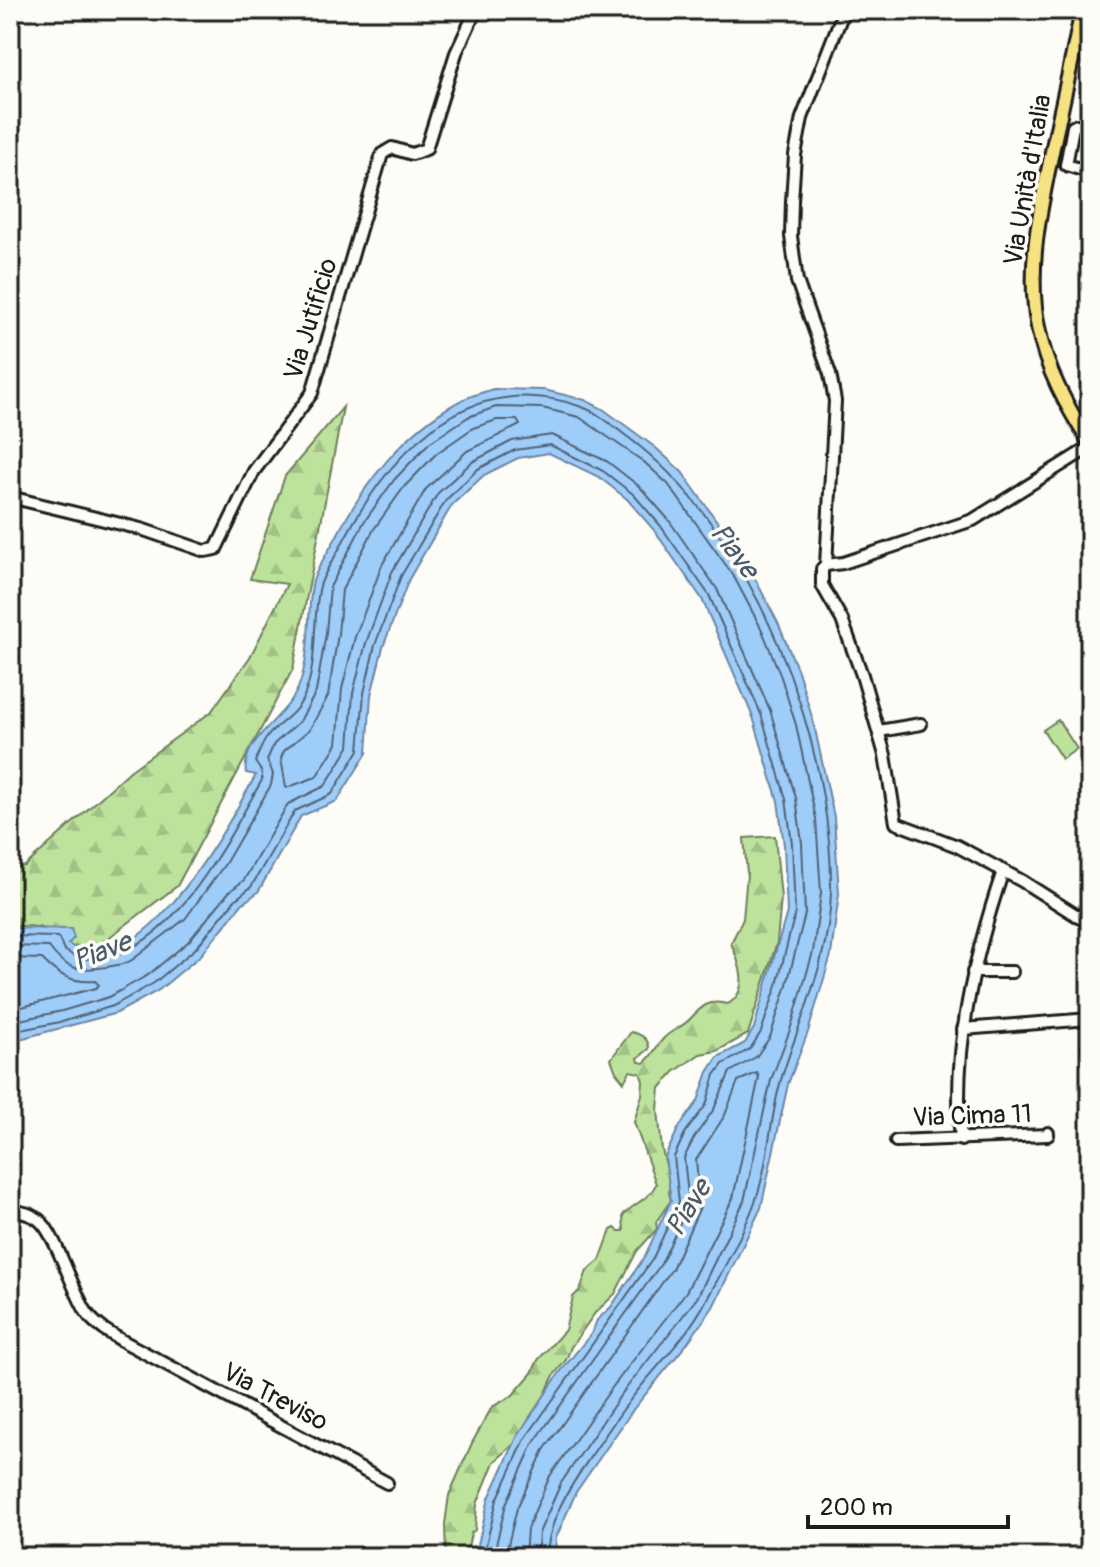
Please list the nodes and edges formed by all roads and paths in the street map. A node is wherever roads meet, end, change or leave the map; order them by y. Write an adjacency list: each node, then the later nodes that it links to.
1 (476, 10): 7 (street, Via Jutificio)
2 (844, 10): 8 (street)
3 (1082, 10): 6 (main road, Via Unità d'Italia)
4 (1090, 127): 5 (street)
5 (1090, 172)
6 (1090, 445): 8 (street)
7 (10, 497)
8 (824, 567): 10 (street)
9 (921, 724): 10 (street)
10 (879, 731): 11 (street)
11 (1003, 871): 12 (street); 13 (street)
12 (1090, 924)
13 (973, 972): 14 (street); 16 (street)
14 (1012, 972)
15 (1090, 1019): 16 (street)
16 (963, 1029): 18 (street)
17 (1048, 1133): 18 (street, Via Cima 11)
18 (961, 1140): 19 (street, Via Cima 11)
19 (896, 1141)
20 (10, 1210): 21 (street, Via Treviso)
21 (387, 1483)

